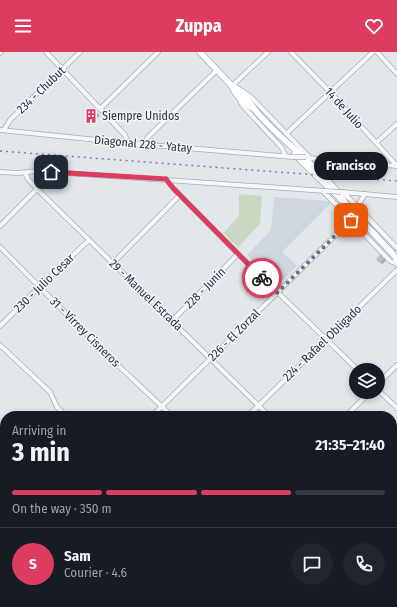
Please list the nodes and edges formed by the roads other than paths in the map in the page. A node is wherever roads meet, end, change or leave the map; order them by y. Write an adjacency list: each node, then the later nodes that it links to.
1 (46, 52): 9 (street)
2 (80, 52): 9 (street, 234 - Chubut)
3 (158, 52): 15 (street)
4 (200, 52): 10 (main road)
5 (268, 52): 12 (street)
6 (291, 52): 13 (street, 14 de Julio)
7 (373, 52): 13 (street)
8 (377, 52): 11 (street)
9 (62, 69): 15 (street); 17 (street, 234 - Chubut)
10 (217, 70): 12 (main road); 21 (street)
11 (397, 74)
12 (232, 86): 14 (main road)
13 (330, 92): 18 (street); 20 (street, 14 de Julio)
14 (239, 93): 18 (street); 22 (street); 41 (main road)
15 (100, 109): 19 (street)
16 (397, 124): 20 (street)
17 (2, 130): 19 (street, Diagonal 228 - Yatay)
18 (287, 134): 23 (street)
19 (128, 143): 21 (street, Diagonal 228 - Yatay)
20 (376, 143): 24 (street, 14 de Julio)
21 (144, 144): 22 (street, Diagonal 228 - Yatay)
22 (285, 156): 23 (street, Diagonal 228 - Yatay, bridge)
23 (308, 158): 24 (street, Diagonal 228 - Yatay)
24 (397, 166)
25 (0, 172): 26 (street)
26 (25, 173): 27 (street); 28 (street, 29 - Manuel Estrada)
27 (166, 179): 29 (street); 32 (street)
28 (37, 189): 36 (street); 37 (street, 29 - Manuel Estrada)
29 (324, 191): 30 (street, bridge); 35 (street)
30 (342, 192): 31 (street); 34 (street)
31 (365, 194): 33 (street); 34 (street)
32 (180, 195): 40 (street); 43 (street)
33 (397, 196)
34 (359, 209): 39 (street)
35 (351, 220): 44 (street); 47 (street, 226 - El Zorzal)
36 (0, 226)
37 (89, 240): 43 (street, 29 - Manuel Estrada); 46 (street, 230 - Julio Cesar)
38 (0, 247): 46 (street, 31 - Virrey Cisneros)
39 (397, 248)
40 (238, 254): 47 (street); 48 (street, 228 - Junín)
41 (394, 255): 42 (main road)
42 (397, 260)
43 (113, 263): 48 (street, 29 - Manuel Estrada)
44 (397, 264)
45 (397, 270): 50 (street, 224 - Rafael Obligado)
46 (39, 287): 49 (street, 230 - Julio Cesar); 58 (street, 31 - Virrey Cisneros)
47 (277, 293): 50 (street); 52 (street, 226 - El Zorzal)
48 (172, 321): 52 (street, 29 - Manuel Estrada)
49 (0, 326)
50 (327, 340): 53 (street); 59 (street, 224 - Rafael Obligado)
51 (0, 345): 61 (street)
52 (210, 358): 58 (street, 226 - El Zorzal); 59 (street, 29 - Manuel Estrada)
53 (351, 363)
54 (397, 366): 55 (street)
55 (385, 377)
56 (385, 397): 60 (street)
57 (363, 399): 66 (street)
58 (162, 406): 62 (street, 226 - El Zorzal); 63 (street, 31 - Virrey Cisneros)
59 (258, 406): 64 (street, 224 - Rafael Obligado); 65 (street, 29 - Manuel Estrada)
60 (397, 408)
61 (61, 411)
62 (157, 411)
63 (167, 411)
64 (253, 411)
65 (264, 411)
66 (351, 411)

